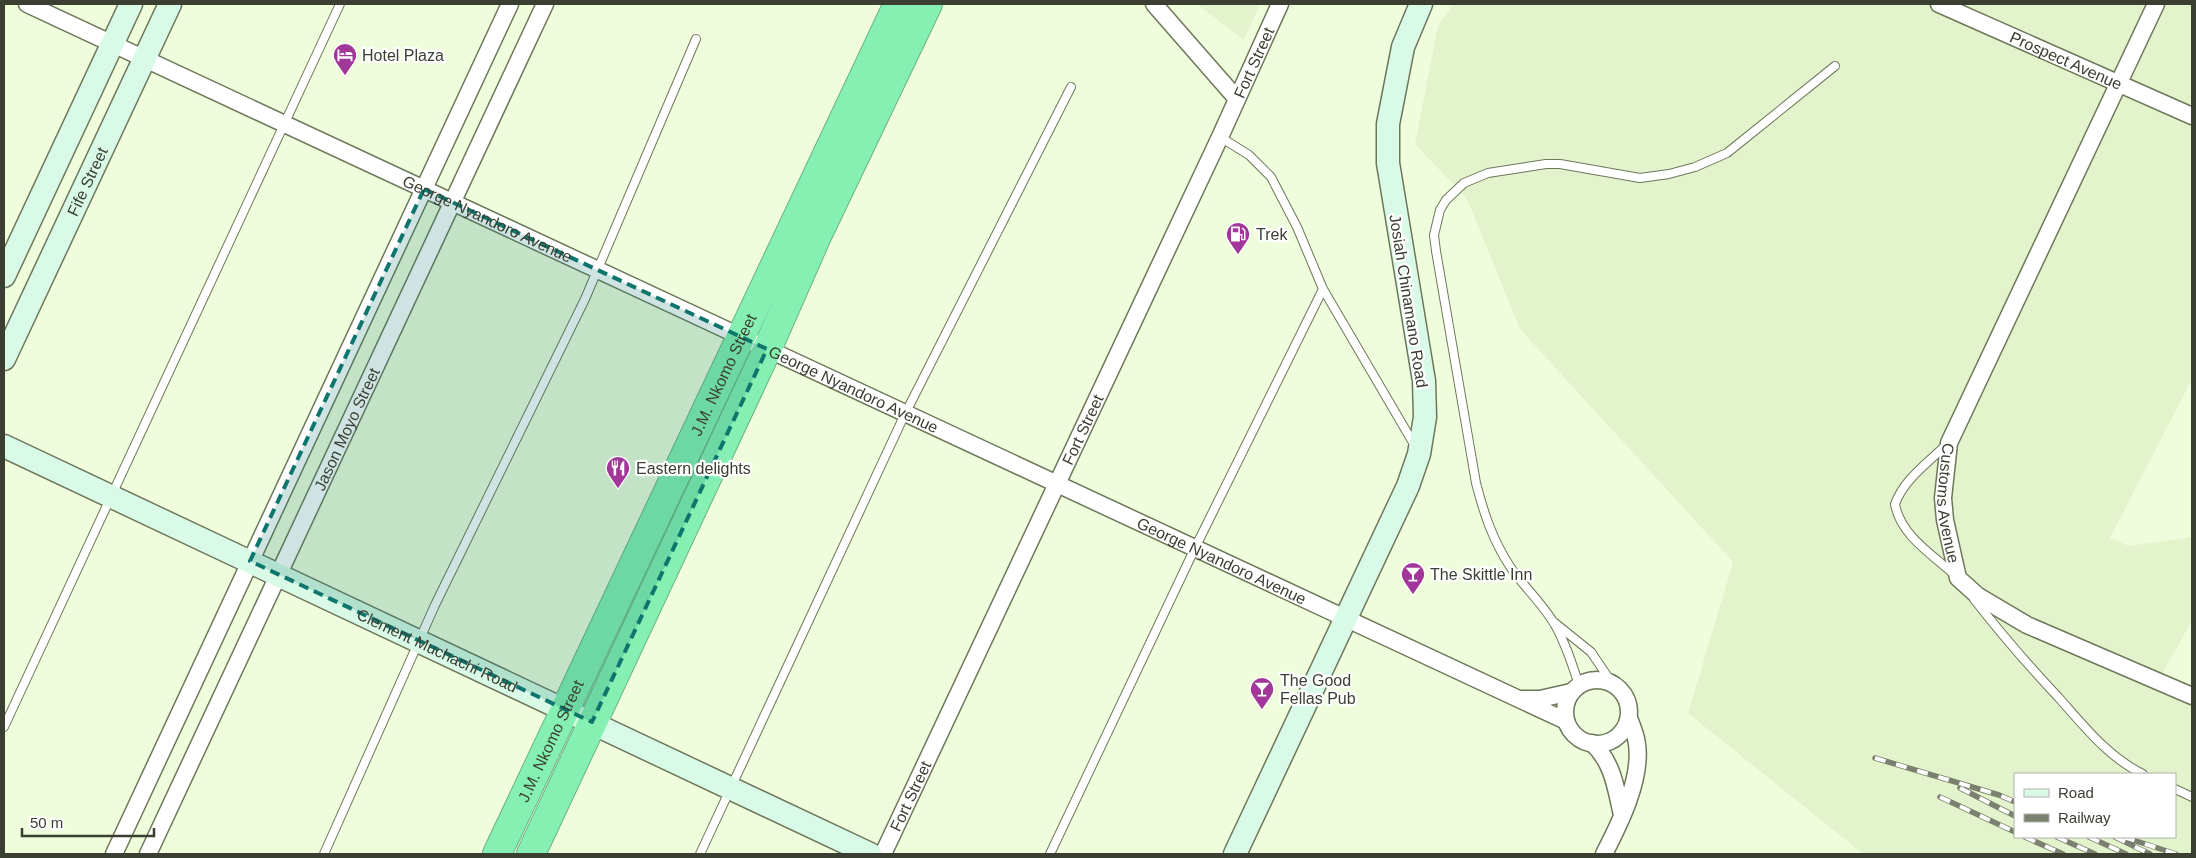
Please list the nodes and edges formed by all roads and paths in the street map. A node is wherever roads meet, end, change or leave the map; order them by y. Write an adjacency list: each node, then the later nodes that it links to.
1 (27, 4): 15 (street, George Nyandoro Avenue)
2 (131, 4): 15 (street)
3 (170, 4): 16 (street, Fife Street)
4 (340, 4): 22 (lane)
5 (510, 4): 24 (street, Jason Moyo Street)
6 (545, 4): 25 (street, Jason Moyo Street)
7 (898, 4): 29 (highway, J.M. Nkomo Street)
8 (928, 4): 30 (highway, J.M. Nkomo Street)
9 (1154, 4): 20 (street)
10 (1280, 4): 20 (street, Fort Street)
11 (1421, 4): 35 (street, Josiah Chinamano Road)
12 (1939, 4): 18 (street, Prospect Avenue)
13 (2156, 4): 18 (street, Customs Avenue)
14 (696, 39): 26 (lane)
15 (112, 44): 16 (street, George Nyandoro Avenue); 27 (street)
16 (144, 58): 22 (street, George Nyandoro Avenue); 31 (street, Fife Street)
17 (1835, 66): 43 (lane)
18 (2119, 84): 21 (street, Prospect Avenue); 33 (street, Customs Avenue)
19 (1071, 87): 32 (lane)
20 (1237, 99): 23 (street, Fort Street)
21 (2192, 116)
22 (284, 124): 24 (street, George Nyandoro Avenue); 37 (lane)
23 (1220, 137): 28 (lane); 36 (street, Fort Street)
24 (424, 189): 25 (street, George Nyandoro Avenue); 39 (street, Jason Moyo Street)
25 (452, 202): 26 (street, George Nyandoro Avenue); 40 (street, Jason Moyo Street)
26 (598, 270): 29 (street, George Nyandoro Avenue); 44 (lane)
27 (4, 276)
28 (1324, 289): 35 (lane); 38 (lane)
29 (741, 336): 30 (street, George Nyandoro Avenue); 49 (highway, J.M. Nkomo Street)
30 (767, 349): 32 (street, George Nyandoro Avenue); 51 (highway, J.M. Nkomo Street)
31 (4, 359)
32 (905, 413): 36 (street, George Nyandoro Avenue); 56 (lane)
33 (1949, 443): 41 (street, Customs Avenue); 41 (lane)
34 (4, 446): 37 (street, Clement Muchachi Road)
35 (1419, 454): 42 (street, Josiah Chinamano Road)
36 (1057, 484): 38 (street, George Nyandoro Avenue); 67 (street, Fort Street)
37 (112, 496): 39 (street, Clement Muchachi Road); 53 (lane)
38 (1195, 548): 42 (street, George Nyandoro Avenue); 68 (lane)
39 (250, 562): 40 (street, Clement Muchachi Road); 60 (street, Jason Moyo Street)
40 (279, 575): 44 (street, Clement Muchachi Road); 61 (street, Jason Moyo Street)
41 (1958, 578): 47 (street, Customs Avenue); 55 (lane)
42 (1346, 618): 48 (street, George Nyandoro Avenue); 69 (street, Josiah Chinamano Road)
43 (1554, 622): 45 (lane); 46 (lane)
44 (419, 640): 49 (street, Clement Muchachi Road); 62 (lane)
45 (1612, 683): 46 (street); 50 (street)
46 (1575, 688): 48 (street, George Nyandoro Avenue); 52 (street)
47 (2192, 696)
48 (1519, 699): 52 (street, George Nyandoro Avenue)
49 (566, 709): 51 (street, Clement Muchachi Road); 63 (highway, J.M. Nkomo Street)
50 (1629, 718): 54 (street); 59 (street)
51 (592, 722): 56 (street, Clement Muchachi Road); 64 (highway, J.M. Nkomo Street)
52 (1566, 722): 54 (street)
53 (4, 727)
54 (1592, 743): 59 (street)
55 (2142, 773)
56 (730, 788): 65 (lane); 66 (street, Clement Muchachi Road)
57 (2176, 789): 58 (lane)
58 (2192, 797)
59 (1623, 817): 70 (street)
60 (114, 854)
61 (148, 854)
62 (324, 854)
63 (498, 854)
64 (531, 854)
65 (700, 854)
66 (870, 854)
67 (883, 854)
68 (1050, 854)
69 (1235, 854)
70 (1604, 854)

